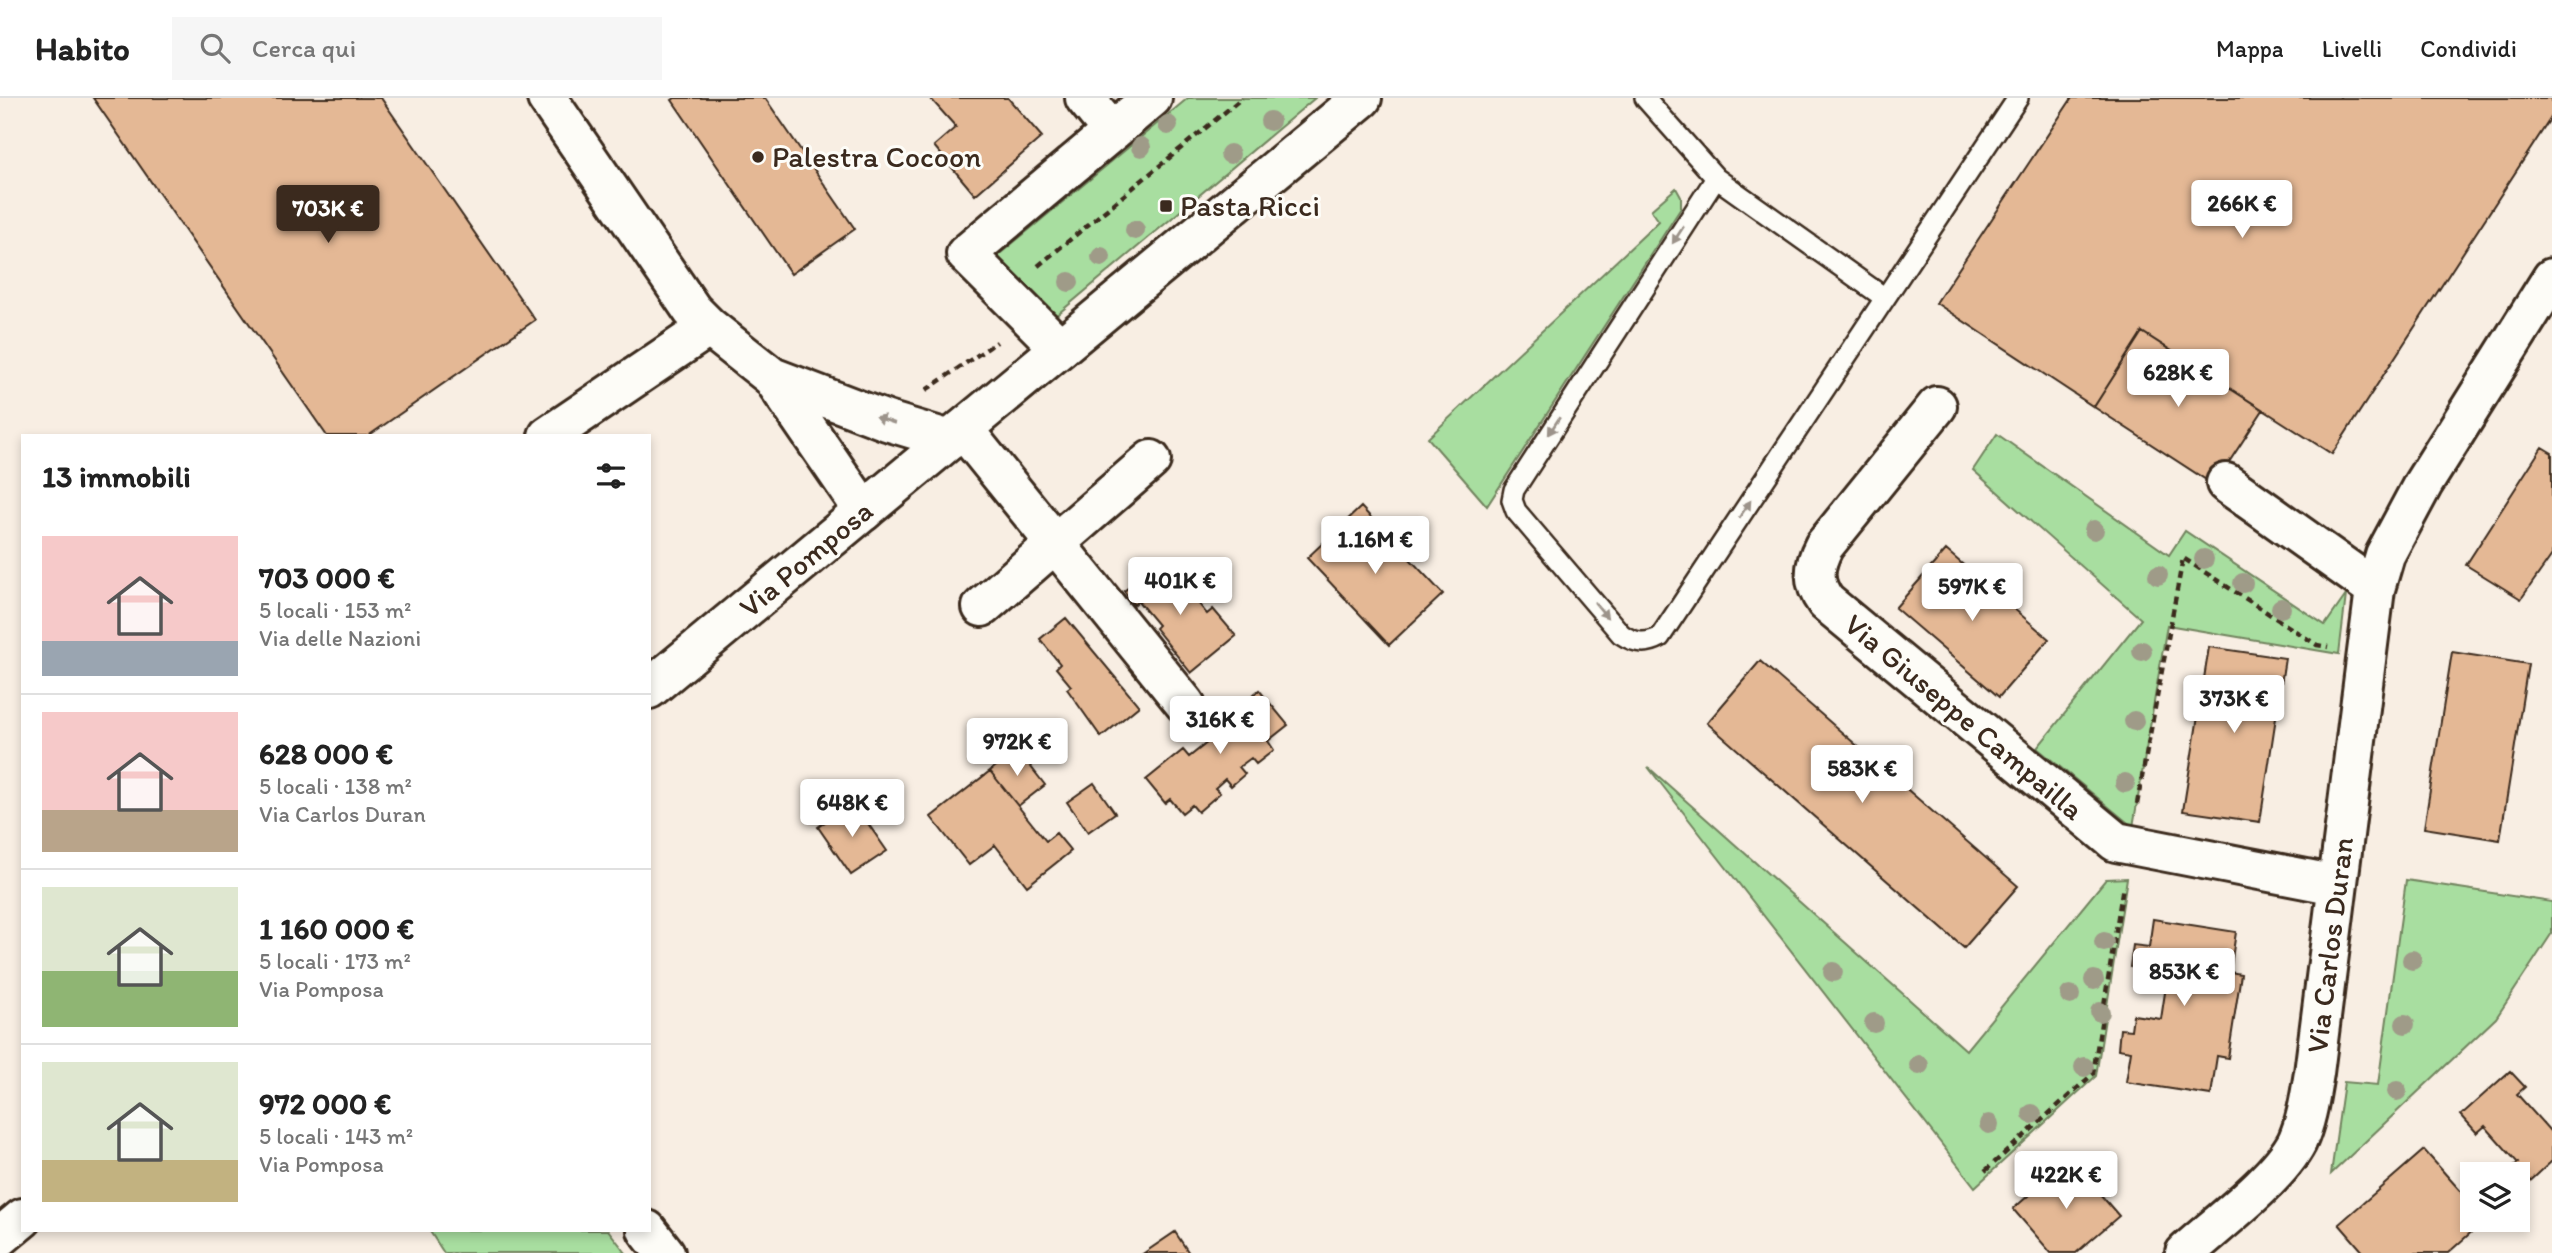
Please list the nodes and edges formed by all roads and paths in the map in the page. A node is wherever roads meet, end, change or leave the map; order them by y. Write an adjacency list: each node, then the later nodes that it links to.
1 (547, 98): 13 (street)
2 (1084, 98): 8 (street)
3 (1152, 98): 8 (street)
4 (1242, 98): 11 (path)
5 (1362, 98): 14 (street, Via Pomposa)
6 (1646, 98): 9 (lane)
7 (2018, 98): 12 (lane)
8 (1112, 131): 11 (street)
9 (1716, 178): 12 (lane); 12 (lane, one-way to 12)
10 (2552, 278): 24 (street, Via Carlos Duran)
11 (1002, 293): 14 (street); 17 (path)
12 (1885, 298)
13 (709, 327): 15 (street); 18 (street)
14 (1060, 348): 19 (street, Via Pomposa)
15 (772, 377): 17 (street); 22 (street)
16 (1937, 406): 28 (street, Via Giuseppe Campailla)
17 (876, 416): 19 (street, one-way to 17)
18 (551, 434)
19 (956, 435): 22 (street, Via Pomposa); 23 (street)
20 (1151, 460): 23 (street)
21 (2226, 483): 24 (street)
22 (864, 511): 26 (street, Via Pomposa)
23 (1055, 544): 25 (street); 27 (street)
24 (2375, 589): 28 (street, Via Carlos Duran)
25 (982, 607)
26 (651, 687)
27 (1185, 704)
28 (2337, 884): 33 (street, Via Carlos Duran)
29 (21, 1220): 31 (street)
30 (649, 1232): 32 (street)
31 (0, 1237)
32 (665, 1253)
33 (2185, 1253)

